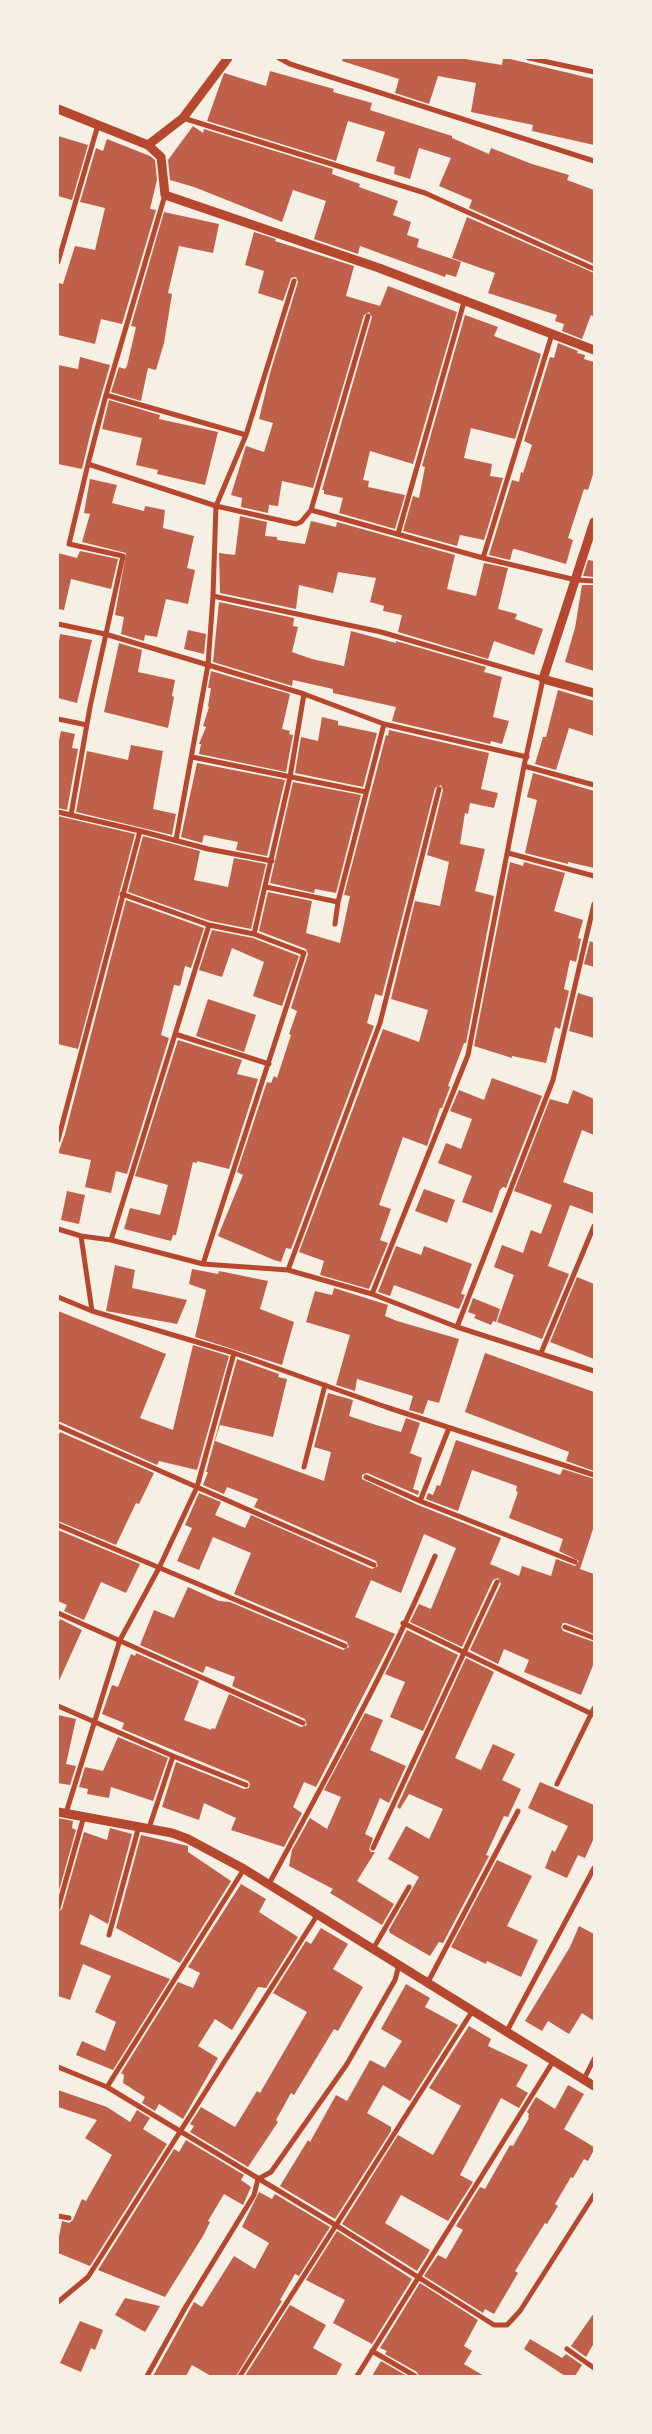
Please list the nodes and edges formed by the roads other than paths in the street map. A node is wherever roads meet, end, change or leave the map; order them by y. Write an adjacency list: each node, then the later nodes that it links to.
1 (228, 58): 6 (street)
2 (278, 58): 9 (street)
3 (533, 58): 4 (street)
4 (594, 72)
5 (58, 109): 7 (street)
6 (183, 118): 8 (street); 12 (street)
7 (98, 124): 8 (street); 11 (street)
8 (148, 145): 10 (street)
9 (594, 161)
10 (165, 195): 14 (street); 18 (street)
11 (58, 262)
12 (594, 269)
13 (294, 281): 19 (street)
14 (464, 302): 16 (street); 24 (street)
15 (368, 316): 22 (street)
16 (553, 333): 17 (street); 25 (street)
17 (594, 350)
18 (106, 395): 19 (street); 20 (street)
19 (246, 436): 21 (street)
20 (88, 464): 21 (street); 30 (street)
21 (216, 506): 22 (street); 28 (street)
22 (311, 510): 24 (street)
23 (594, 522): 26 (street)
24 (398, 534): 25 (street)
25 (482, 558): 26 (street)
26 (576, 580): 27 (street); 32 (street)
27 (594, 581)
28 (213, 596): 31 (street); 32 (street)
29 (58, 624): 30 (street)
30 (105, 634): 31 (street); 37 (street)
31 (208, 665): 34 (street); 38 (street)
32 (544, 679): 33 (street); 39 (street)
33 (594, 693)
34 (304, 694): 36 (street); 41 (street)
35 (58, 719): 37 (street)
36 (384, 724): 39 (street); 44 (street)
37 (87, 725): 46 (street)
38 (192, 757): 41 (street); 48 (street)
39 (527, 757): 40 (street)
40 (524, 766): 42 (street); 49 (street)
41 (290, 777): 44 (street); 50 (street)
42 (594, 785)
43 (439, 789): 67 (street)
44 (366, 792): 54 (street)
45 (58, 812): 46 (street)
46 (71, 815): 47 (street)
47 (140, 831): 48 (street); 53 (street)
48 (176, 840): 50 (street)
49 (508, 853): 51 (street); 68 (street)
50 (272, 861): 52 (street)
51 (594, 876)
52 (266, 887): 54 (street); 58 (street)
53 (122, 894): 57 (street); 61 (street)
54 (338, 902): 56 (street)
55 (594, 904): 71 (street)
56 (336, 924)
57 (209, 925): 58 (street); 59 (street)
58 (254, 934): 60 (street)
59 (175, 1034): 60 (street); 65 (street)
60 (269, 1064): 66 (street)
61 (58, 1140)
62 (594, 1226): 73 (street)
63 (58, 1229): 64 (street)
64 (81, 1236): 65 (street); 70 (street)
65 (111, 1240): 66 (street)
66 (202, 1264): 67 (street)
67 (288, 1270): 68 (street)
68 (372, 1294): 71 (street)
69 (58, 1297): 70 (street)
70 (92, 1311): 72 (street)
71 (457, 1327): 73 (street)
72 (234, 1353): 75 (street); 81 (street)
73 (541, 1353): 74 (street)
74 (594, 1371)
75 (325, 1385): 77 (street); 78 (street)
76 (58, 1426): 81 (street)
77 (449, 1428): 79 (street); 82 (street)
78 (304, 1467)
79 (594, 1475)
80 (366, 1477): 82 (street)
81 (197, 1487): 86 (street); 87 (street)
82 (420, 1501): 85 (street)
83 (58, 1525): 87 (street)
84 (435, 1556): 90 (street)
85 (575, 1562)
86 (374, 1565)
87 (158, 1568): 93 (street); 94 (street)
88 (497, 1582): 95 (street)
89 (58, 1612): 93 (street)
90 (404, 1623): 95 (street); 112 (street)
91 (565, 1626): 92 (street)
92 (594, 1638)
93 (120, 1640): 99 (street); 100 (street)
94 (345, 1646)
95 (466, 1651): 98 (street); 109 (street)
96 (58, 1706): 99 (street)
97 (594, 1708): 98 (street)
98 (593, 1714): 102 (street)
99 (94, 1720): 101 (street); 105 (street)
100 (303, 1724)
101 (173, 1756): 103 (street); 108 (street)
102 (558, 1784)
103 (246, 1785)
104 (518, 1811): 119 (street)
105 (62, 1813): 106 (street)
106 (84, 1816): 107 (street); 114 (street)
107 (139, 1825): 108 (street); 116 (street)
108 (149, 1828): 111 (street)
109 (373, 1848)
110 (594, 1868): 121 (street)
111 (244, 1869): 112 (street); 127 (street)
112 (269, 1884): 115 (street)
113 (409, 1887): 117 (street)
114 (58, 1908)
115 (318, 1914): 117 (street); 128 (street)
116 (109, 1935)
117 (373, 1949): 118 (street)
118 (399, 1964): 119 (street); 129 (street)
119 (428, 1982): 120 (street)
120 (473, 2010): 121 (street); 133 (street)
121 (507, 2031): 123 (street)
122 (594, 2059): 125 (street)
123 (554, 2060): 125 (street); 134 (street)
124 (58, 2067): 127 (street)
125 (584, 2079): 126 (street)
126 (594, 2086)
127 (107, 2087): 128 (street)
128 (180, 2131): 129 (street); 135 (street)
129 (258, 2179): 133 (street); 139 (street)
130 (594, 2196): 134 (street)
131 (58, 2216): 132 (street)
132 (69, 2218)
133 (337, 2226): 134 (street); 140 (street)
134 (418, 2278): 137 (street)
135 (58, 2302)
136 (567, 2349): 138 (street)
137 (372, 2351): 141 (street); 142 (street)
138 (594, 2368)
139 (147, 2376)
140 (240, 2376)
141 (357, 2376)
142 (415, 2376)

